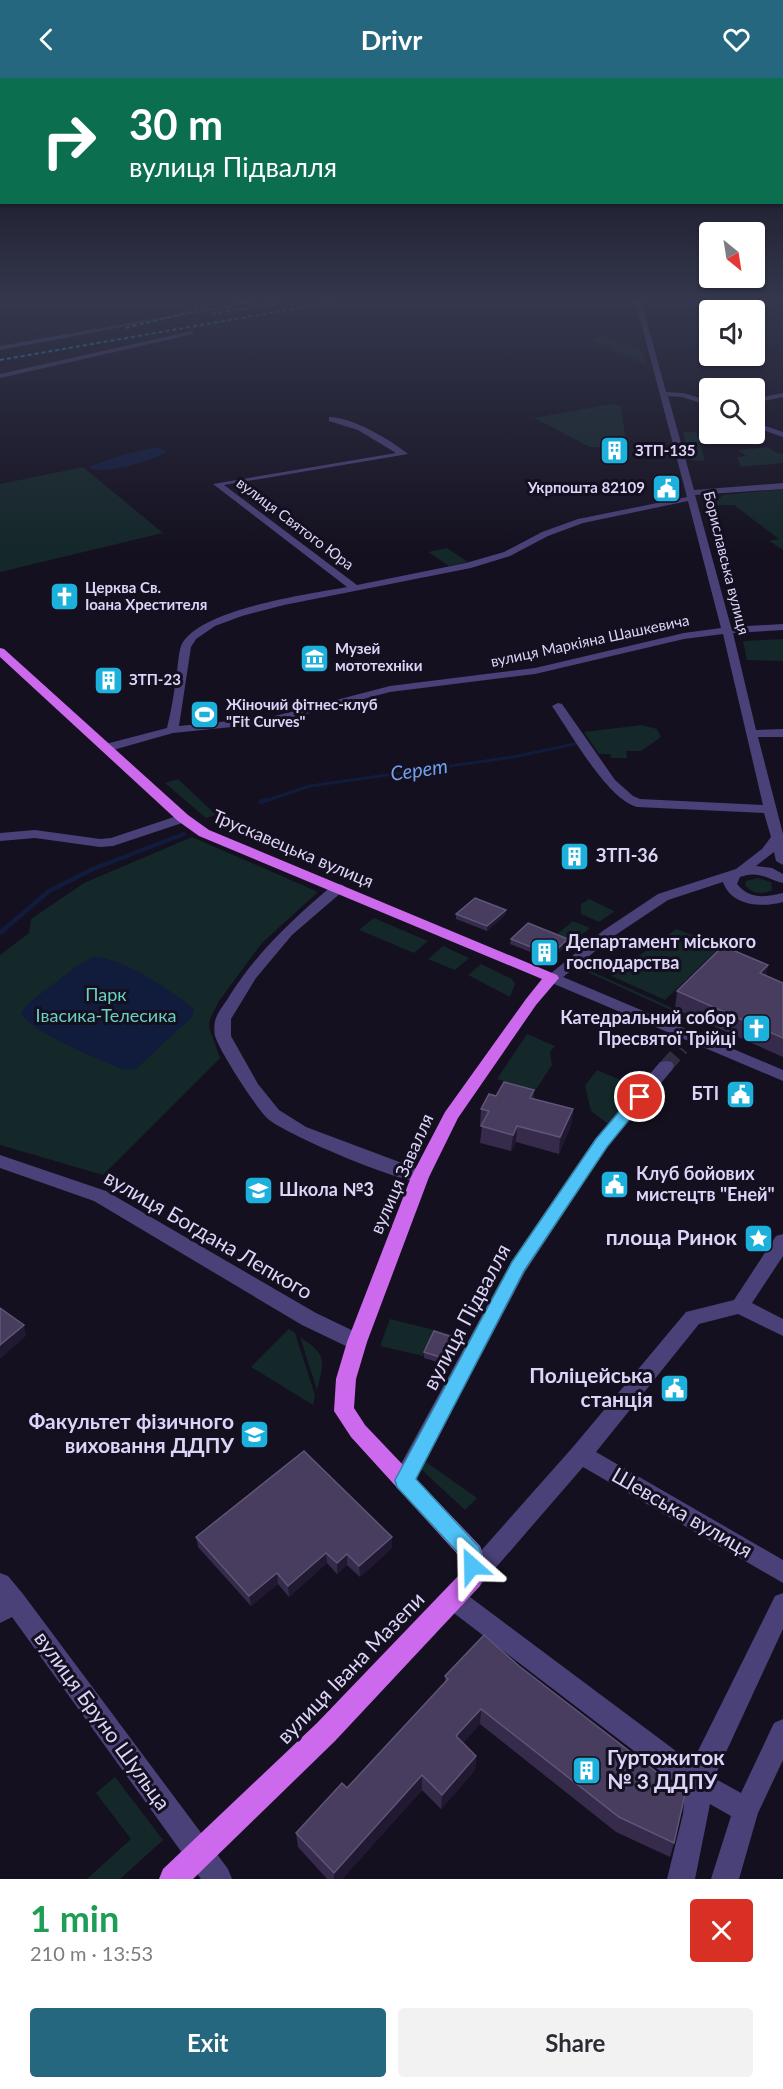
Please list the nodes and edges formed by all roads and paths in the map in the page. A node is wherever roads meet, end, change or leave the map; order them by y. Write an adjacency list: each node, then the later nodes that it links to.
1 (660, 384): 2 (street, Бориславська вулиця)
2 (663, 394): 4 (street); 12 (street, Бориславська вулиця)
3 (783, 395): 5 (street)
4 (699, 400)
5 (765, 400)
6 (783, 402): 7 (street)
7 (765, 403)
8 (332, 419): 13 (street, вулиця Святого Юра)
9 (765, 428): 10 (street)
10 (783, 435)
11 (783, 486): 12 (street, вулиця Святого Юра)
12 (692, 496): 13 (street, вулиця Святого Юра); 15 (street, Бориславська вулиця)
13 (355, 588): 18 (street, вулиця Святого Юра)
14 (783, 627): 15 (street, вулиця Маркіяна Шашкевича)
15 (727, 630): 18 (street, вулиця Маркіяна Шашкевича); 20 (street, Бориславська вулиця)
16 (1, 654): 21 (main road, Трускавецька вулиця)
17 (558, 706): 22 (street)
18 (172, 730): 21 (street, вулиця Маркіяна Шашкевича)
19 (783, 733): 20 (street)
20 (751, 734): 22 (street, Бориславська вулиця)
21 (106, 748): 23 (main road, Трускавецька вулиця)
22 (770, 809): 24 (street, Бориславська вулиця)
23 (194, 826): 25 (street); 29 (main road, Трускавецька вулиця)
24 (778, 836): 26 (street, Бориславська вулиця); 27 (street)
25 (0, 837)
26 (783, 861)
27 (738, 872): 28 (street); 30 (street); 31 (street)
28 (783, 879)
29 (338, 888): 34 (main road, Трускавецька вулиця); 38 (street)
30 (684, 890): 31 (street); 34 (street)
31 (745, 897): 32 (street); 33 (street)
32 (783, 897)
33 (783, 910)
34 (552, 978): 36 (street); 38 (main road, вулиця Завалля)
35 (666, 1066): 44 (street, вулиця Підвалля)
36 (783, 1076)
37 (0, 1161): 42 (street, вулиця Богдана Лепкого)
38 (420, 1177): 42 (main road, вулиця Завалля)
39 (783, 1241): 40 (street)
40 (740, 1306): 41 (street); 43 (street, вулиця Івана Мазепи)
41 (783, 1328)
42 (357, 1342): 44 (main road, вулиця Завалля)
43 (581, 1454): 45 (street, Шевська вулиця); 46 (street, вулиця Івана Мазепи)
44 (404, 1480): 46 (main road)
45 (783, 1572)
46 (472, 1578): 48 (main road, вулиця Івана Мазепи)
47 (5, 1599): 53 (street, вулиця Бруно Шульца)
48 (454, 1599): 51 (street); 53 (main road, вулиця Івана Мазепи)
49 (783, 1604): 51 (street)
50 (783, 1732): 52 (street)
51 (699, 1784): 52 (street); 56 (street)
52 (746, 1810): 57 (street)
53 (200, 1854): 54 (main road, вулиця Івана Мазепи); 55 (street, вулиця Бруно Шульца)
54 (173, 1879)
55 (218, 1879)
56 (681, 1879)
57 (724, 1879)

